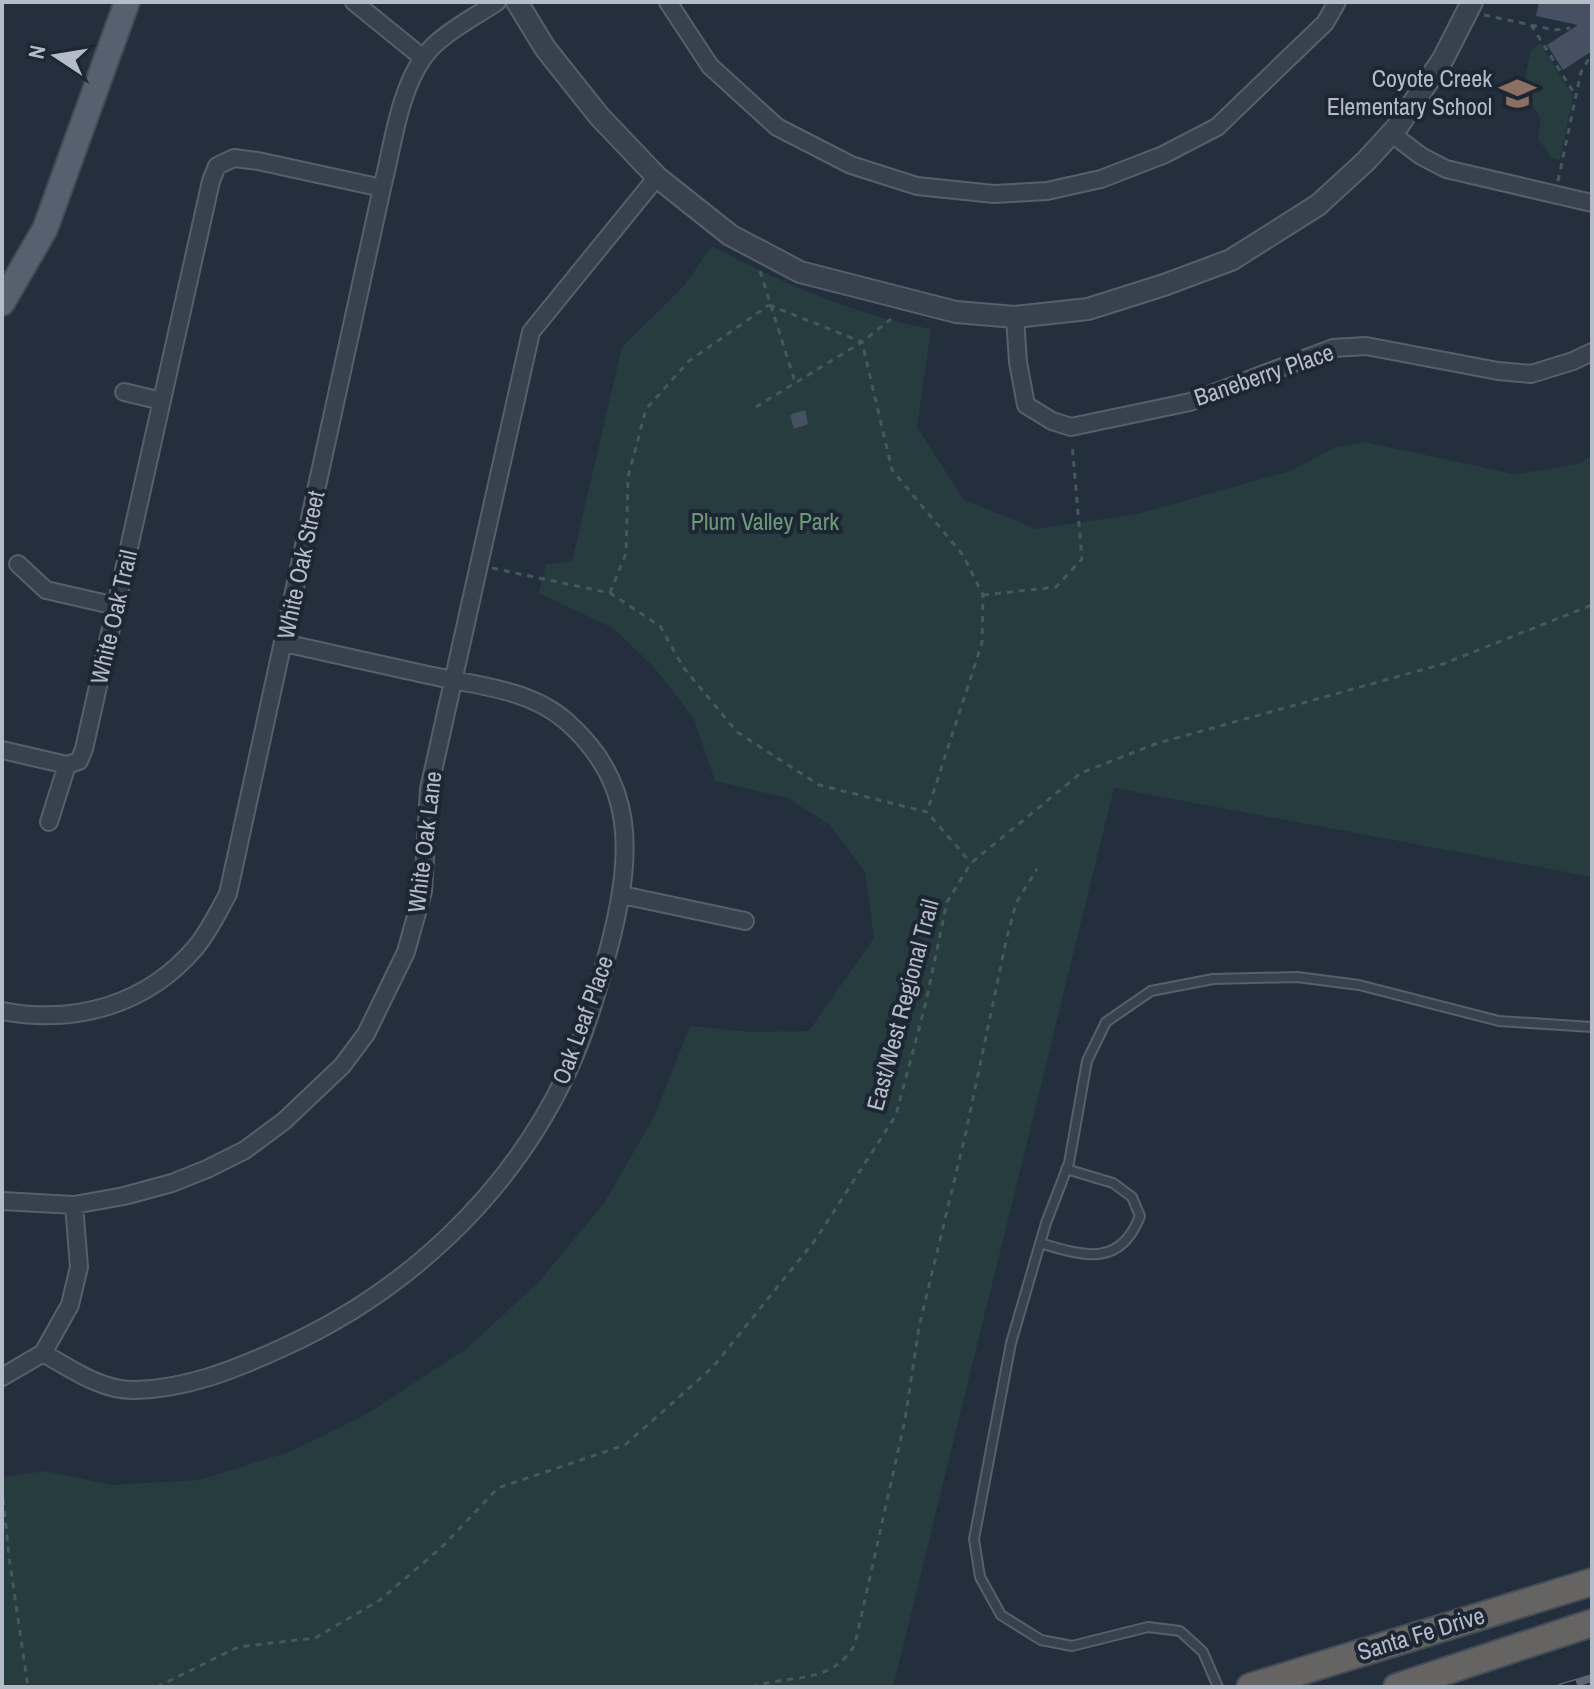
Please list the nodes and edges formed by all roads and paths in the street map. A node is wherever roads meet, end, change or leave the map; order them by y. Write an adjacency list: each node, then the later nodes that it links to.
1 (127, 2): 19 (main road)
2 (354, 2): 11 (street)
3 (497, 2): 11 (street, White Oak Street)
4 (517, 2): 14 (street)
5 (668, 2): 6 (street)
6 (1337, 2)
7 (1478, 9): 8 (path); 13 (street)
8 (1531, 25): 9 (path); 12 (path)
9 (1570, 28)
10 (1590, 57): 12 (path)
11 (423, 58): 16 (street, White Oak Street)
12 (1576, 96): 15 (path)
13 (1392, 134): 17 (street); 21 (street)
14 (657, 177): 21 (street); 31 (street, White Oak Lane)
15 (1558, 182)
16 (382, 188): 27 (street, White Oak Trail); 36 (street, White Oak Street)
17 (1592, 203)
18 (759, 268): 20 (path)
19 (2, 303)
20 (769, 305): 23 (path); 25 (path); 32 (path)
21 (1015, 317): 29 (street)
22 (891, 319): 23 (path)
23 (862, 342): 25 (path); 33 (path)
24 (1592, 352): 29 (street, Baneberry Place)
25 (795, 382): 28 (path)
26 (124, 392): 27 (street)
27 (162, 401): 35 (street, White Oak Trail)
28 (756, 407)
29 (1071, 427): 33 (path)
30 (18, 564): 35 (street)
31 (479, 565): 32 (path); 37 (street, White Oak Lane)
32 (610, 593): 40 (path)
33 (983, 595): 40 (path)
34 (1592, 605): 42 (path, East/West Regional Trail)
35 (116, 606): 39 (street, White Oak Trail)
36 (284, 643): 37 (street, Oak Leaf Place); 46 (street, White Oak Street)
37 (455, 681): 44 (street, Oak Leaf Place); 50 (street, White Oak Lane)
38 (2, 750): 39 (street)
39 (67, 765): 41 (street, White Oak Trail)
40 (927, 812): 42 (path)
41 (49, 822)
42 (971, 863): 58 (path, East/West Regional Trail)
43 (1037, 869): 59 (path)
44 (622, 895): 45 (street); 52 (street, Oak Leaf Place)
45 (745, 921)
46 (2, 1011)
47 (1592, 1027): 48 (lane)
48 (1066, 1169): 51 (lane); 51 (lane)
49 (2, 1201): 50 (street, White Oak Lane)
50 (74, 1205): 52 (street)
51 (1040, 1243): 60 (lane)
52 (43, 1353): 53 (street)
53 (2, 1377)
54 (2, 1487): 57 (path)
55 (1592, 1582): 61 (highway, Santa Fe Drive)
56 (1592, 1623): 62 (highway, Santa Fe Drive)
57 (28, 1687)
58 (157, 1687)
59 (752, 1687)
60 (1218, 1687)
61 (1250, 1687)
62 (1397, 1687)

